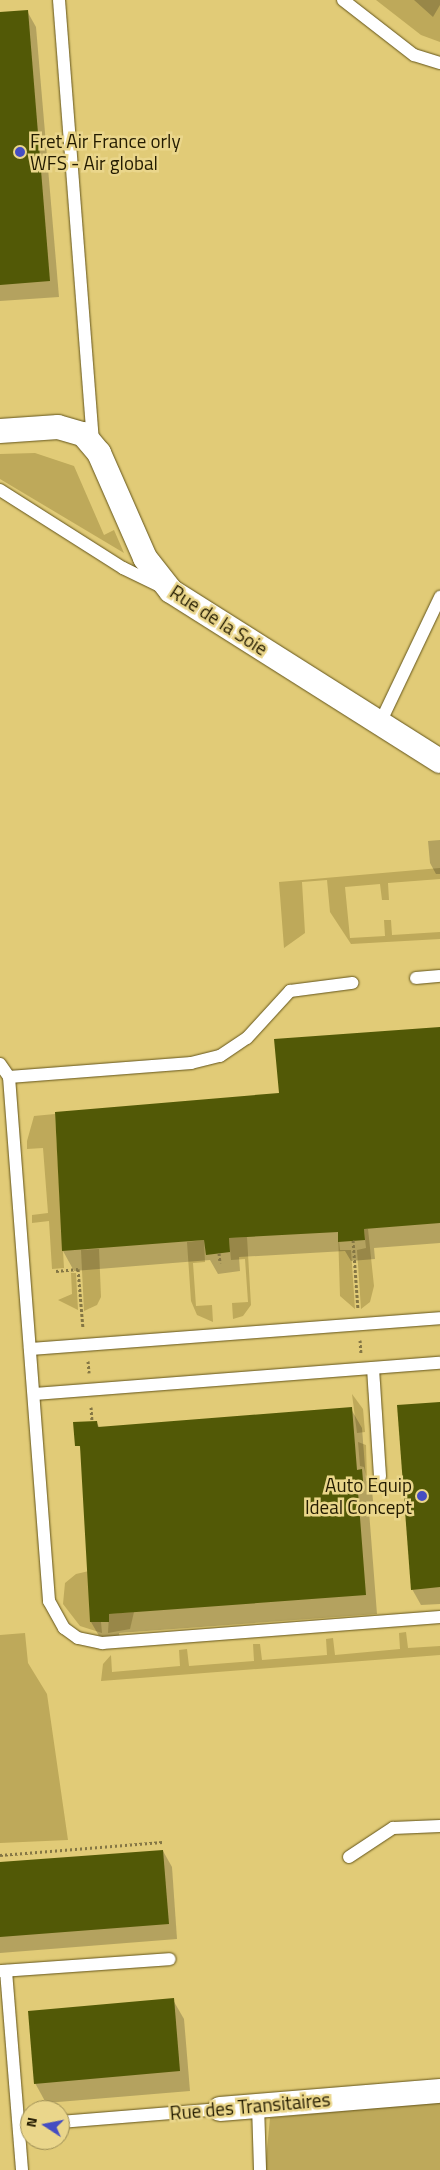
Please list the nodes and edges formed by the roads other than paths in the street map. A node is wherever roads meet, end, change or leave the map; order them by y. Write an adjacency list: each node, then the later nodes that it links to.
1 (59, 0): 5 (lane)
2 (343, 0): 3 (lane)
3 (440, 63)
4 (0, 431): 5 (street)
5 (93, 442): 7 (street, Rue de la Soie)
6 (0, 490): 7 (lane)
7 (171, 591): 9 (street, Rue de la Soie)
8 (440, 597): 9 (lane)
9 (380, 723): 10 (street, Rue de la Soie)
10 (440, 761)
11 (440, 976): 12 (lane)
12 (416, 978)
13 (352, 983): 15 (lane)
14 (0, 1064): 15 (lane)
15 (9, 1077): 17 (lane)
16 (440, 1318): 17 (lane)
17 (30, 1349): 20 (lane)
18 (440, 1363): 19 (lane)
19 (373, 1368): 20 (lane); 21 (lane)
20 (34, 1394): 22 (lane)
21 (380, 1477)
22 (440, 1617)
23 (440, 1826): 24 (lane)
24 (349, 1857)
25 (170, 1959): 26 (lane)
26 (3, 1971): 28 (lane)
27 (440, 2090): 29 (street, Rue des Transitaires)
28 (21, 2100)
29 (258, 2105): 30 (street, Rue des Transitaires); 34 (lane)
30 (220, 2109): 31 (lane, Rue des Transitaires)
31 (70, 2121)
32 (23, 2150): 33 (lane)
33 (22, 2170)
34 (260, 2170)

